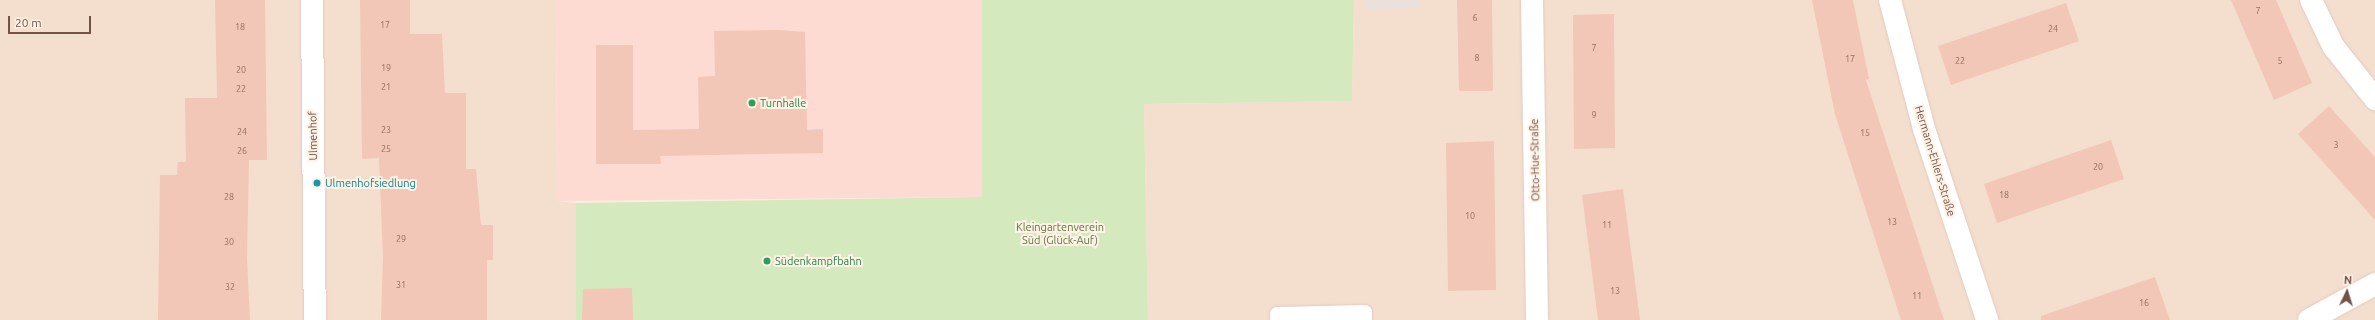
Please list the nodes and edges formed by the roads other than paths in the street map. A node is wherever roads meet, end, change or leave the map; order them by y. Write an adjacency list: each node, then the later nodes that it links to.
1 (312, 0): 8 (street, Ulmenhof)
2 (1532, 0): 11 (street, Otto-Hue-Straße)
3 (1890, 0): 12 (street, Hermann-Ehlers-Straße)
4 (2311, 0): 5 (street)
5 (2375, 99)
6 (2375, 284): 7 (street)
7 (2323, 317)
8 (315, 320)
9 (1277, 320): 10 (lane)
10 (1364, 320)
11 (1537, 320)
12 (1987, 320)

